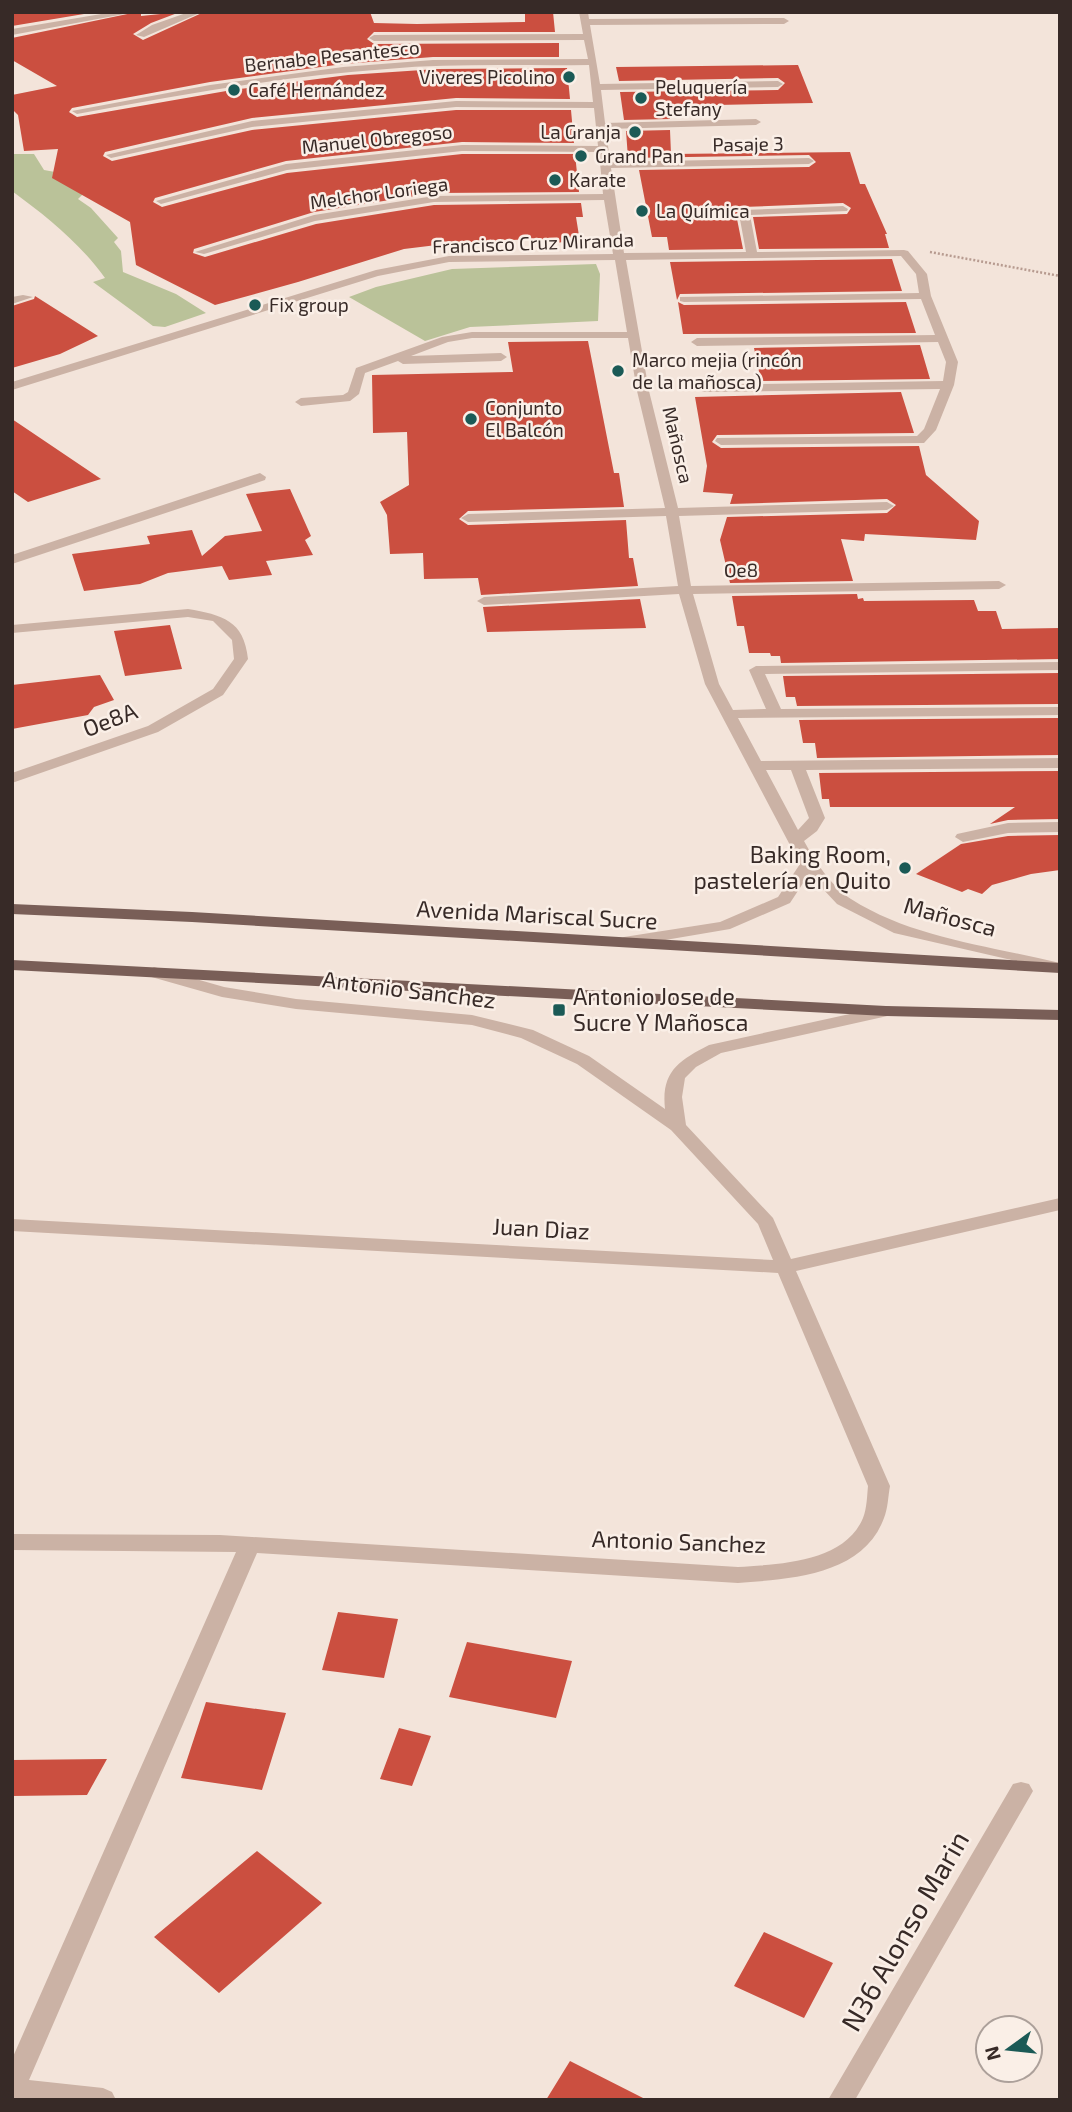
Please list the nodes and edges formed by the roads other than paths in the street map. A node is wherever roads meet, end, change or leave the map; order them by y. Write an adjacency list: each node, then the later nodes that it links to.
1 (131, 12): 5 (street)
2 (198, 12): 6 (street)
3 (584, 17): 4 (street); 7 (street, Mañosca)
4 (784, 21)
5 (12, 32)
6 (141, 35)
7 (587, 37): 8 (street); 9 (street, Mañosca)
8 (374, 38)
9 (593, 62): 11 (street, Mañosca); 13 (street, Bernabe Pesantesco)
10 (778, 84): 11 (street)
11 (596, 87): 12 (street, Mañosca)
12 (598, 105): 15 (street, Mañosca); 17 (street)
13 (77, 111)
14 (755, 122): 15 (street)
15 (600, 126): 16 (street, Mañosca)
16 (602, 149): 19 (street, Mañosca); 21 (street, Manuel Obregoso)
17 (111, 155)
18 (809, 161): 19 (street, Pasaje 3)
19 (604, 165): 20 (street, Mañosca)
20 (609, 197): 23 (street, Melchor Loriega); 25 (street, Mañosca)
21 (161, 201)
22 (843, 209): 24 (street)
23 (200, 253)
24 (752, 255): 25 (street, Francisco Cruz Miranda); 26 (street, Francisco Cruz Miranda)
25 (619, 256): 30 (street, Mañosca); 36 (street, Francisco Cruz Miranda)
26 (925, 296): 28 (street); 31 (street)
27 (27, 297): 29 (street)
28 (684, 299)
29 (12, 301)
30 (633, 335): 34 (street); 42 (street, Mañosca)
31 (944, 338): 32 (street); 35 (street)
32 (697, 342)
33 (501, 357): 34 (street)
34 (388, 360): 38 (street)
35 (948, 385): 37 (street); 39 (street)
36 (12, 386)
37 (703, 388)
38 (301, 402)
39 (721, 441)
40 (260, 477): 44 (street)
41 (887, 506): 42 (street)
42 (672, 511): 43 (street); 46 (street, Mañosca)
43 (468, 518)
44 (12, 560)
45 (999, 585): 46 (street, Oe8)
46 (685, 590): 47 (street, Oe8); 52 (street, Mañosca)
47 (484, 601)
48 (12, 629): 56 (street, Oe8A)
49 (1060, 666): 51 (street)
50 (1060, 712): 51 (street)
51 (775, 713): 52 (street)
52 (728, 714): 54 (street, Mañosca)
53 (1060, 763): 55 (street)
54 (756, 766): 55 (street); 59 (street, Mañosca)
55 (797, 766): 59 (street)
56 (12, 778)
57 (1060, 827): 58 (street)
58 (963, 837)
59 (795, 840): 60 (street, Mañosca)
60 (808, 864): 62 (street); 64 (street, Mañosca)
61 (12, 909): 62 (main road, Avenida Mariscal Sucre)
62 (621, 943): 64 (main road, Avenida Mariscal Sucre)
63 (12, 965): 65 (main road)
64 (1060, 968)
65 (155, 972): 66 (main road); 68 (street, Antonio Sanchez)
66 (886, 1011): 67 (main road); 68 (street)
67 (1060, 1015)
68 (677, 1126): 71 (street, Antonio Sanchez)
69 (1060, 1204): 71 (street, Juan Diaz)
70 (12, 1225): 71 (street, Juan Diaz)
71 (785, 1267): 73 (street, Antonio Sanchez)
72 (12, 1542): 73 (street, Antonio Sanchez)
73 (250, 1545): 75 (street)
74 (1021, 1791): 77 (street, N36 Alonso Marin)
75 (12, 2089): 76 (street)
76 (103, 2100)
77 (841, 2100)

